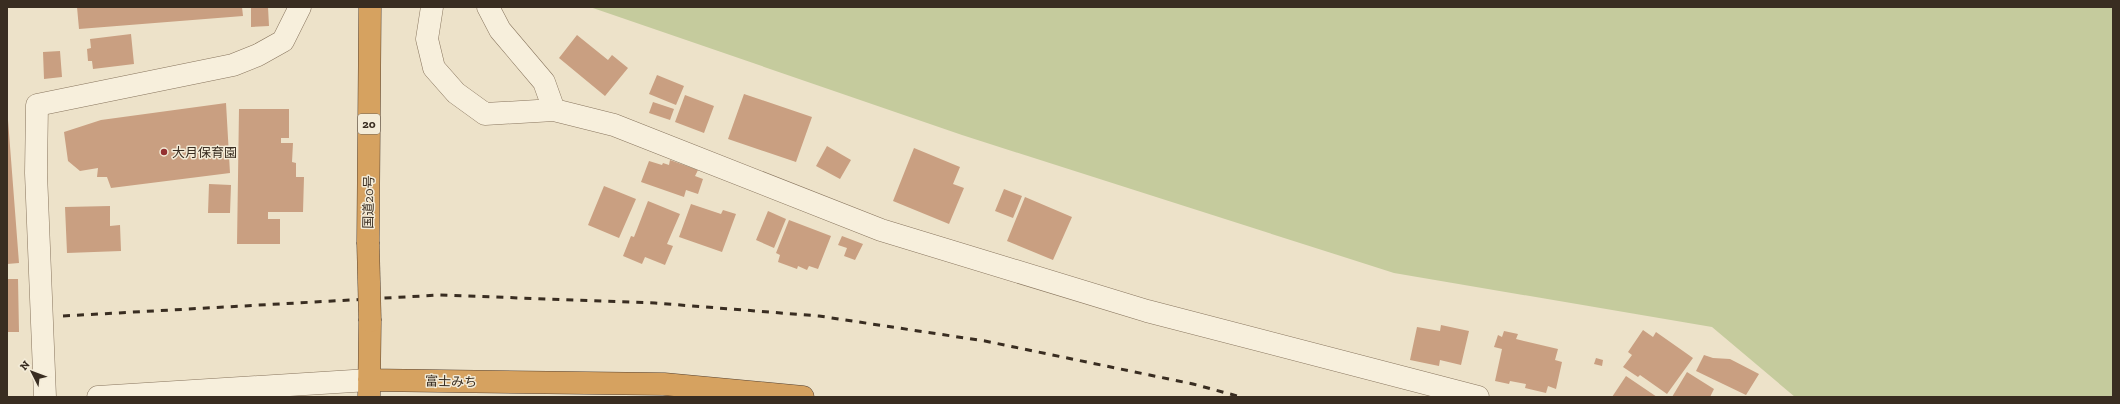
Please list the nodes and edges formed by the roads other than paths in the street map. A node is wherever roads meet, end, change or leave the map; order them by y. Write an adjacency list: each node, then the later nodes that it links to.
1 (300, 7): 7 (street)
2 (370, 7): 6 (highway, 国道20号 / 20, bridge)
3 (432, 7): 5 (street)
4 (488, 7): 5 (street)
5 (554, 110): 10 (street)
6 (369, 388): 8 (street, 富士みち); 9 (highway, 富士みち)
7 (45, 397)
8 (98, 397)
9 (803, 397)
10 (1478, 397)

